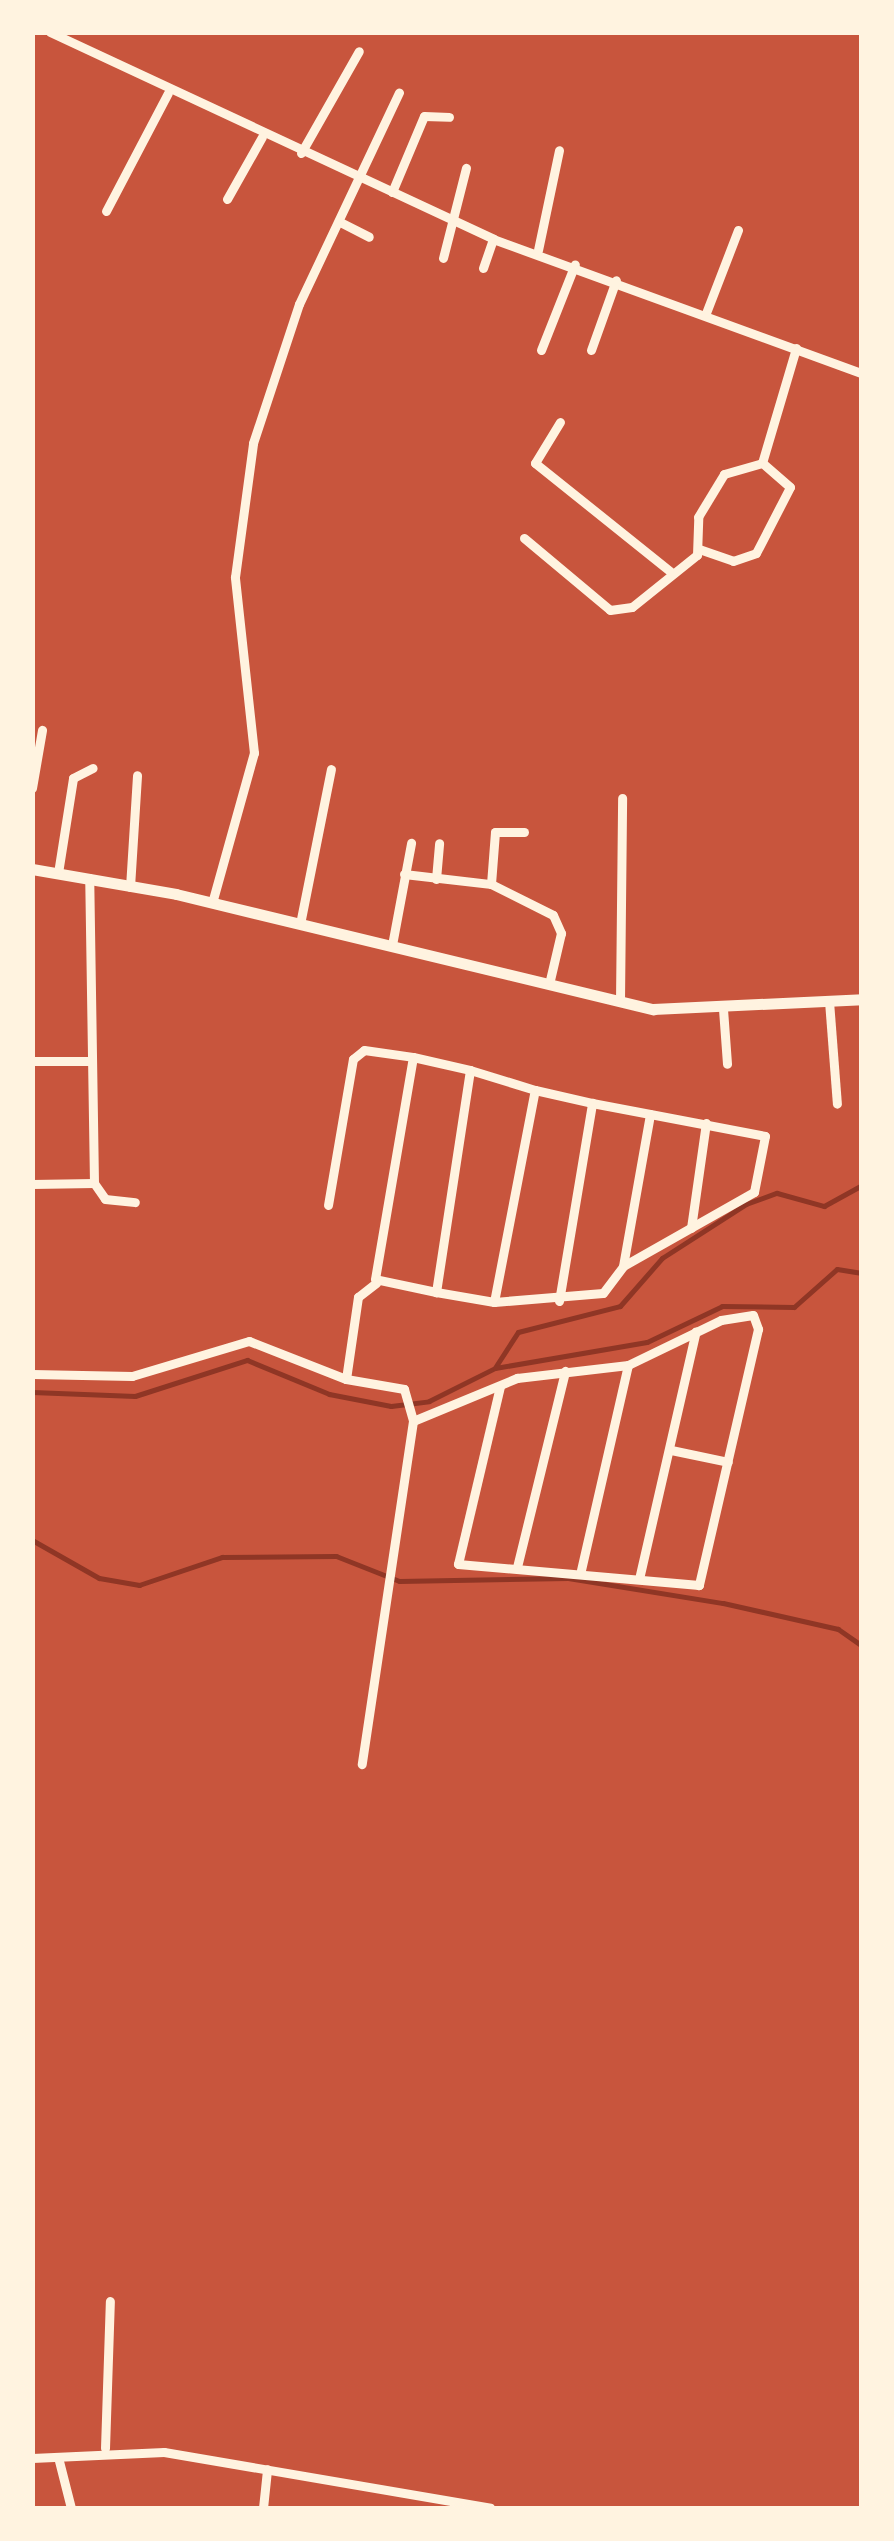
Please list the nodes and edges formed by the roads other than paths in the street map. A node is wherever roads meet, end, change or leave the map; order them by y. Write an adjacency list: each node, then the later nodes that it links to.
1 (50, 32): 4 (street)
2 (359, 51): 8 (street)
3 (399, 92): 10 (street)
4 (168, 94): 6 (street); 13 (street)
5 (450, 117): 11 (street)
6 (262, 137): 8 (street); 12 (street)
7 (560, 150): 19 (street)
8 (301, 153): 10 (street)
9 (466, 168): 14 (street)
10 (359, 181): 11 (street); 15 (street)
11 (392, 192): 14 (street)
12 (228, 199)
13 (106, 211)
14 (454, 220): 18 (street); 20 (street)
15 (342, 223): 17 (street); 50 (street)
16 (738, 230): 24 (street)
17 (368, 236)
18 (493, 238): 19 (street); 22 (street)
19 (538, 250): 21 (street)
20 (443, 258)
21 (575, 264): 23 (street); 26 (street)
22 (483, 268)
23 (616, 280): 24 (street); 27 (street)
24 (706, 314): 25 (street)
25 (796, 348): 28 (street); 30 (street)
26 (541, 350)
27 (591, 350)
28 (862, 373)
29 (560, 422): 33 (street)
30 (762, 463): 32 (street); 32 (street)
31 (524, 538): 33 (street)
32 (699, 549): 33 (street)
33 (670, 571)
34 (42, 730): 38 (street)
35 (93, 768): 44 (street)
36 (331, 769): 51 (street)
37 (138, 774): 49 (street)
38 (32, 788)
39 (622, 798): 55 (street)
40 (524, 832): 48 (street)
41 (439, 842): 47 (street)
42 (411, 843): 45 (street)
43 (32, 869): 44 (street)
44 (58, 873): 46 (street)
45 (404, 874): 47 (street); 52 (street)
46 (88, 878): 49 (street); 60 (street)
47 (436, 879): 48 (street)
48 (490, 884): 53 (street)
49 (130, 887): 50 (street)
50 (212, 903): 51 (street)
51 (300, 924): 52 (street)
52 (392, 945): 53 (street)
53 (549, 984): 55 (street)
54 (862, 999): 56 (street)
55 (620, 1001): 57 (street)
56 (829, 1001): 57 (street); 65 (street)
57 (723, 1009): 61 (street)
58 (414, 1057): 62 (street); 71 (street); 74 (street)
59 (32, 1061): 60 (street)
60 (90, 1061): 68 (street)
61 (727, 1064)
62 (470, 1070): 63 (street); 75 (street)
63 (534, 1090): 64 (street); 77 (street)
64 (592, 1103): 66 (street); 76 (street)
65 (837, 1104)
66 (650, 1114): 67 (street); 73 (street)
67 (706, 1124): 72 (street); 72 (street)
68 (94, 1183): 69 (street); 70 (street)
69 (32, 1184)
70 (135, 1202)
71 (328, 1205)
72 (690, 1228): 73 (street)
73 (622, 1266): 76 (street)
74 (376, 1284): 75 (street); 82 (street)
75 (436, 1292): 77 (street)
76 (559, 1301): 77 (street)
77 (494, 1302)
78 (696, 1331): 79 (street); 85 (street); 86 (street)
79 (628, 1365): 80 (street); 88 (street)
80 (565, 1371): 83 (street); 87 (street)
81 (32, 1374): 82 (street)
82 (346, 1379): 84 (street)
83 (500, 1386): 84 (street); 87 (street)
84 (412, 1416): 90 (street)
85 (671, 1450): 86 (street); 89 (street)
86 (728, 1462): 89 (street)
87 (517, 1566): 88 (street)
88 (581, 1570): 89 (street)
89 (640, 1579)
90 (362, 1764)
91 (110, 2300): 92 (street)
92 (105, 2448): 93 (street); 95 (street)
93 (58, 2457): 94 (street); 96 (street)
94 (32, 2458)
95 (267, 2469): 97 (street); 98 (street)
96 (71, 2508)
97 (263, 2508)
98 (490, 2508)

